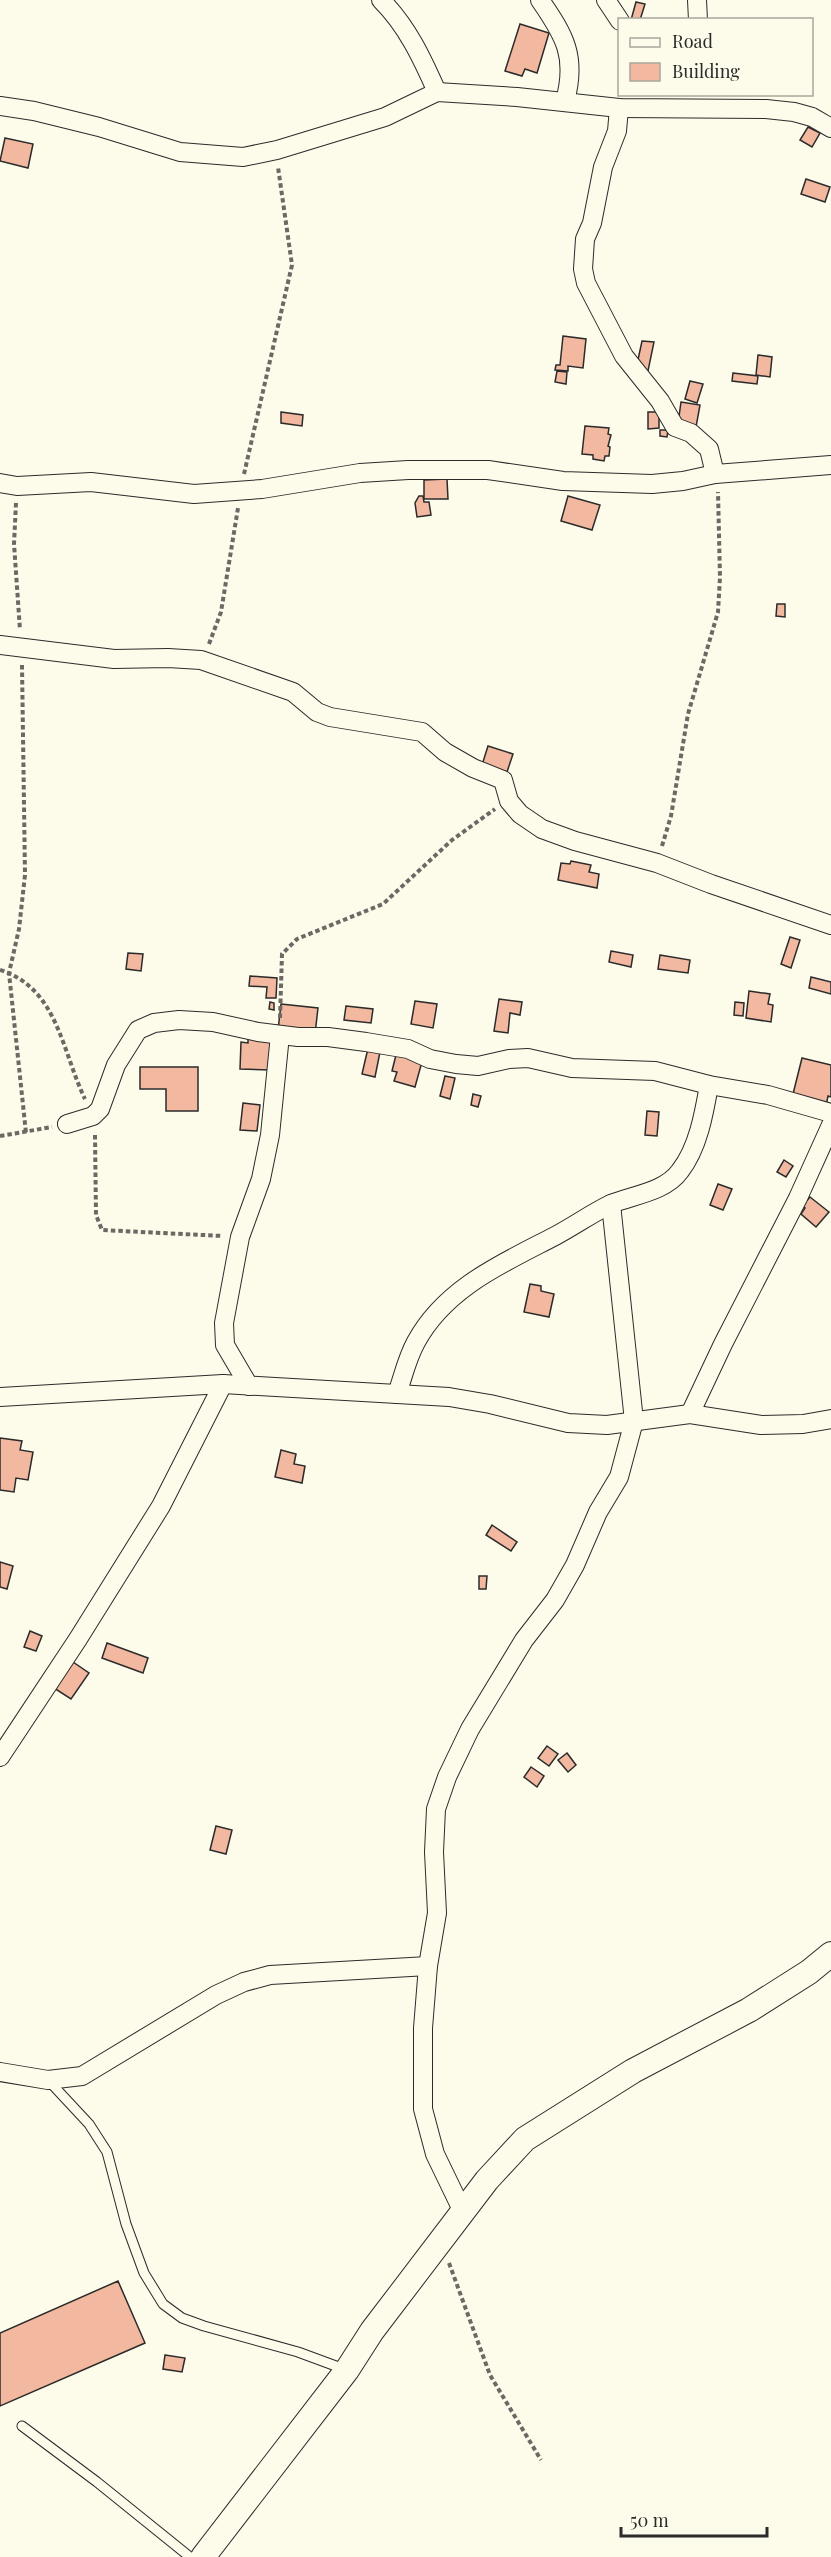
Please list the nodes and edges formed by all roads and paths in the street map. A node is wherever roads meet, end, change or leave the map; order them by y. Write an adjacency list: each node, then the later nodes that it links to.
1 (381, 0): 7 (street)
2 (540, 0): 8 (street)
3 (606, 0): 5 (street)
4 (697, 0): 6 (street)
5 (618, 18)
6 (698, 18)
7 (437, 92): 8 (street); 13 (street)
8 (565, 101): 11 (street)
9 (692, 102): 11 (street); 12 (street)
10 (0, 106): 13 (street)
11 (619, 108): 15 (street)
12 (831, 128)
13 (277, 150): 17 (path)
14 (831, 465): 15 (street)
15 (715, 474): 17 (street); 22 (path)
16 (8, 484): 17 (street); 19 (path)
17 (240, 492): 20 (path)
18 (0, 645): 19 (street)
19 (21, 646): 20 (street); 25 (path)
20 (201, 660): 21 (street)
21 (509, 801): 22 (street); 26 (path)
22 (657, 863): 23 (street)
23 (830, 918)
24 (0, 970): 25 (path)
25 (9, 973): 29 (path); 32 (path)
26 (280, 1035): 27 (street); 29 (street); 35 (street)
27 (709, 1085): 28 (street); 34 (street)
28 (831, 1113)
29 (93, 1116): 30 (street); 35 (path)
30 (67, 1124): 32 (path)
31 (831, 1125): 40 (street)
32 (26, 1133): 33 (path)
33 (0, 1136)
34 (610, 1204): 38 (street); 42 (street)
35 (240, 1238): 37 (street)
36 (223, 1384): 37 (street); 39 (street); 43 (street)
37 (249, 1386): 38 (street)
38 (397, 1394): 42 (street)
39 (0, 1397)
40 (690, 1414): 41 (street); 42 (street)
41 (831, 1419)
42 (634, 1421): 45 (street)
43 (0, 1757)
44 (831, 1954): 48 (street)
45 (428, 1966): 47 (street); 48 (street)
46 (0, 2072): 47 (street)
47 (48, 2080): 50 (lane)
48 (463, 2212): 49 (street)
49 (442, 2240): 50 (street); 52 (path)
50 (347, 2370): 54 (street)
51 (22, 2426): 53 (lane)
52 (541, 2460)
53 (190, 2557)
54 (204, 2557)

